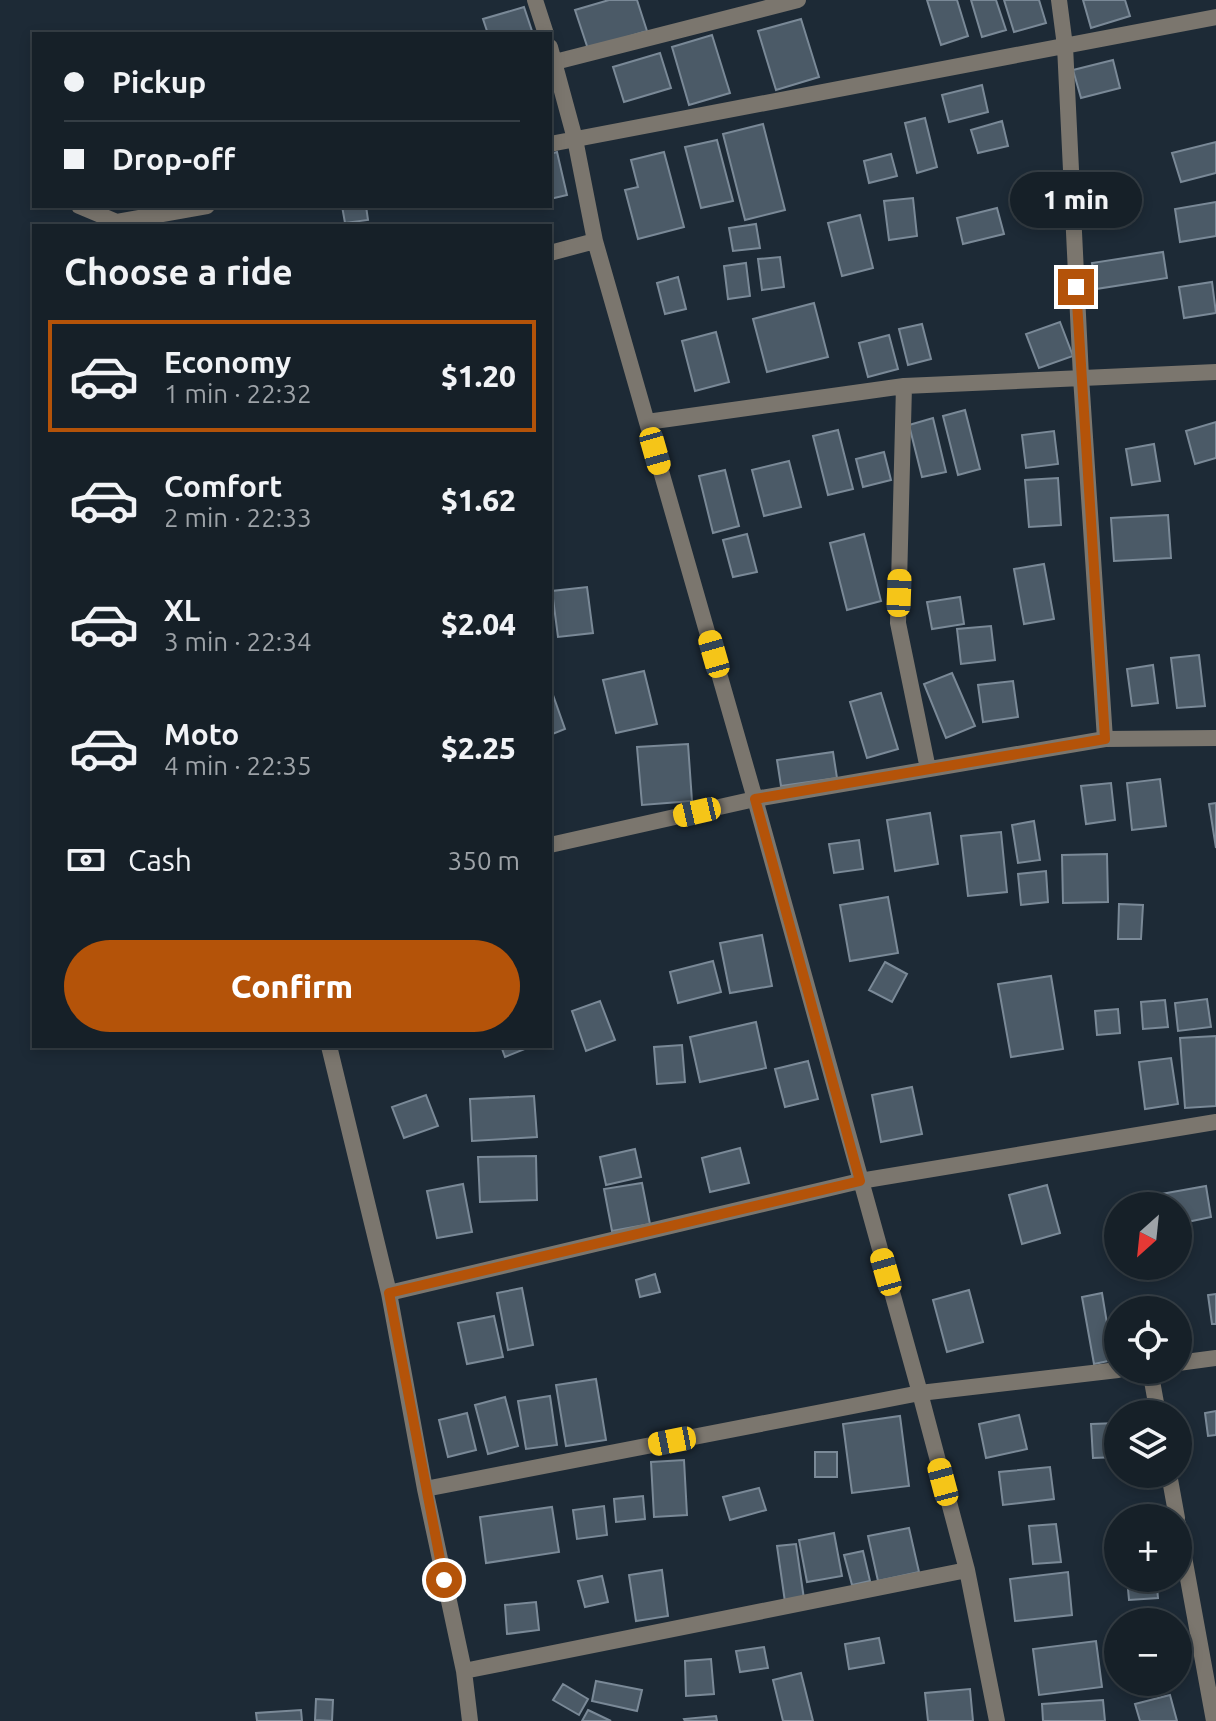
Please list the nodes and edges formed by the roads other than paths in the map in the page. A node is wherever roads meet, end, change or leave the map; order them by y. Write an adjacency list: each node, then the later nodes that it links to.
1 (535, 0): 5 (street)
2 (798, 0): 7 (street)
3 (1059, 0): 6 (street)
4 (1216, 17): 6 (street)
5 (545, 32)
6 (1065, 46): 8 (street); 16 (street)
7 (552, 55): 8 (street)
8 (575, 139): 9 (street); 13 (street)
9 (552, 144)
10 (83, 208): 12 (street)
11 (197, 208): 12 (street)
12 (118, 224)
13 (595, 241): 14 (street); 18 (street)
14 (552, 252)
15 (1216, 372): 16 (street)
16 (1081, 377): 17 (street); 20 (street)
17 (904, 386): 18 (street); 21 (street)
18 (647, 422): 22 (street)
19 (1216, 738): 20 (street)
20 (1105, 739): 21 (street)
21 (928, 769): 22 (street)
22 (755, 799): 23 (street); 26 (street)
23 (552, 845)
24 (329, 1048): 27 (street)
25 (1216, 1122): 26 (street)
26 (860, 1181): 27 (street); 31 (street)
27 (389, 1293): 32 (street)
28 (1216, 1358): 29 (street)
29 (1192, 1361)
30 (1104, 1372): 31 (street)
31 (920, 1393): 32 (street); 33 (street)
32 (425, 1489): 35 (street)
33 (967, 1570): 35 (street); 37 (street)
34 (1190, 1592): 38 (street)
35 (464, 1671): 36 (street)
36 (470, 1721)
37 (997, 1721)
38 (1214, 1721)

